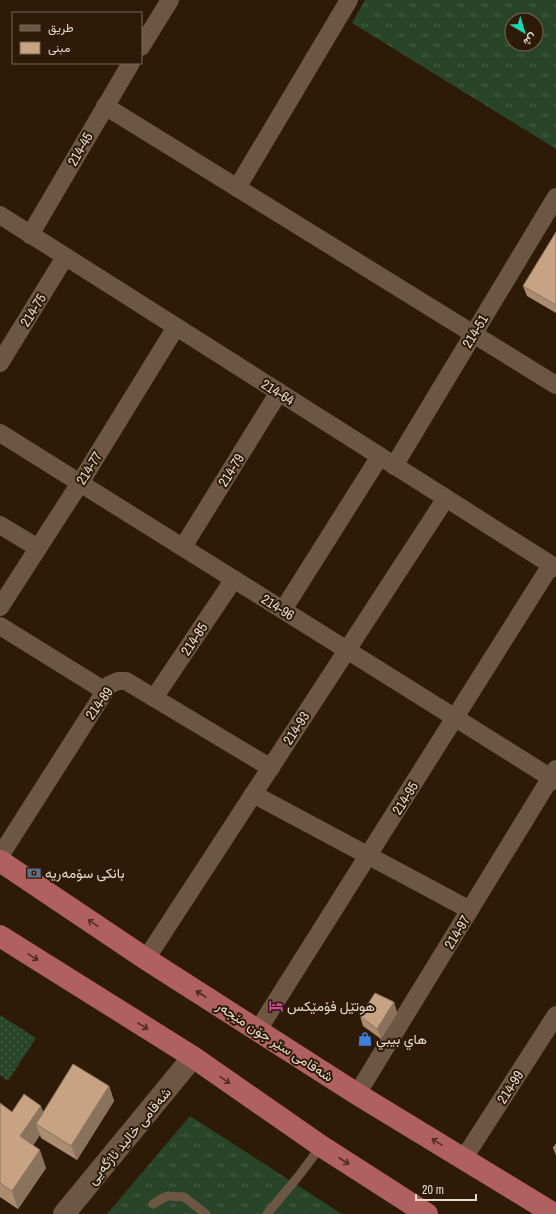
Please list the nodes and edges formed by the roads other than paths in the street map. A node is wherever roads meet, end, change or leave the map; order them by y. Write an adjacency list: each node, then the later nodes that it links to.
1 (170, 0): 3 (street)
2 (348, 0): 6 (street)
3 (142, 45)
4 (130, 64): 5 (street, 214-45)
5 (105, 106): 6 (street); 9 (street, 214-45)
6 (237, 188): 12 (street)
7 (556, 197): 12 (street, 214-51)
8 (0, 216): 9 (street, 214-64)
9 (30, 235): 10 (street, 214-64)
10 (65, 257): 11 (street, 214-64); 13 (street, 214-75)
11 (176, 327): 15 (street, 214-64); 18 (street, 214-77)
12 (473, 334): 14 (street); 17 (street, 214-51)
13 (0, 362)
14 (556, 385)
15 (279, 392): 17 (street, 214-64); 21 (street, 214-79)
16 (0, 433): 18 (street, 214-96)
17 (387, 461): 19 (street, 214-64); 26 (street, 214-51)
18 (80, 483): 21 (street, 214-96); 22 (street, 214-77)
19 (446, 498): 23 (street, 214-64); 28 (street, 214-93)
20 (0, 525): 22 (street)
21 (183, 547): 24 (street, 214-96)
22 (38, 548): 25 (street, 214-77)
23 (554, 567): 31 (street, 214-95)
24 (234, 579): 26 (street, 214-96); 30 (street, 214-85)
25 (0, 607)
26 (283, 610): 28 (street, 214-96)
27 (0, 626): 29 (street)
28 (347, 650): 31 (street, 214-96); 32 (street, 214-93)
29 (105, 691): 30 (street, 214-89); 36 (street, 214-89)
30 (154, 698): 32 (street, 214-89)
31 (455, 718): 33 (street, 214-96); 35 (street, 214-95)
32 (271, 768): 34 (street, 214-93)
33 (554, 776): 38 (street, 214-97)
34 (253, 794): 35 (street); 40 (street, 214-93)
35 (368, 855): 38 (street); 42 (street, 214-95)
36 (0, 856)
37 (0, 860): 40 (highway, شەقامی سێر جۆن مێجەر, one-way to 37)
38 (470, 910): 44 (street, 214-97)
39 (0, 936): 43 (highway, one-way to 43)
40 (146, 958): 42 (highway, شەقامی سێر جۆن مێجەر, one-way to 40)
41 (556, 1015): 46 (street, 214-99)
42 (258, 1030): 44 (highway, شەقامی سێر جۆن مێجەر)
43 (193, 1057): 45 (highway, one-way to 45); 48 (street, شەقامی خالید ئاژگەیی)
44 (358, 1094): 46 (highway, شەقامی سێر جۆن مێجەر, one-way to 44)
45 (321, 1146): 50 (lane); 51 (highway, one-way to 51)
46 (464, 1158): 52 (highway, شەقامی سێر جۆن مێجەر)
47 (153, 1204): 49 (lane)
48 (64, 1214)
49 (206, 1214)
50 (266, 1214)
51 (427, 1214)
52 (554, 1214)

